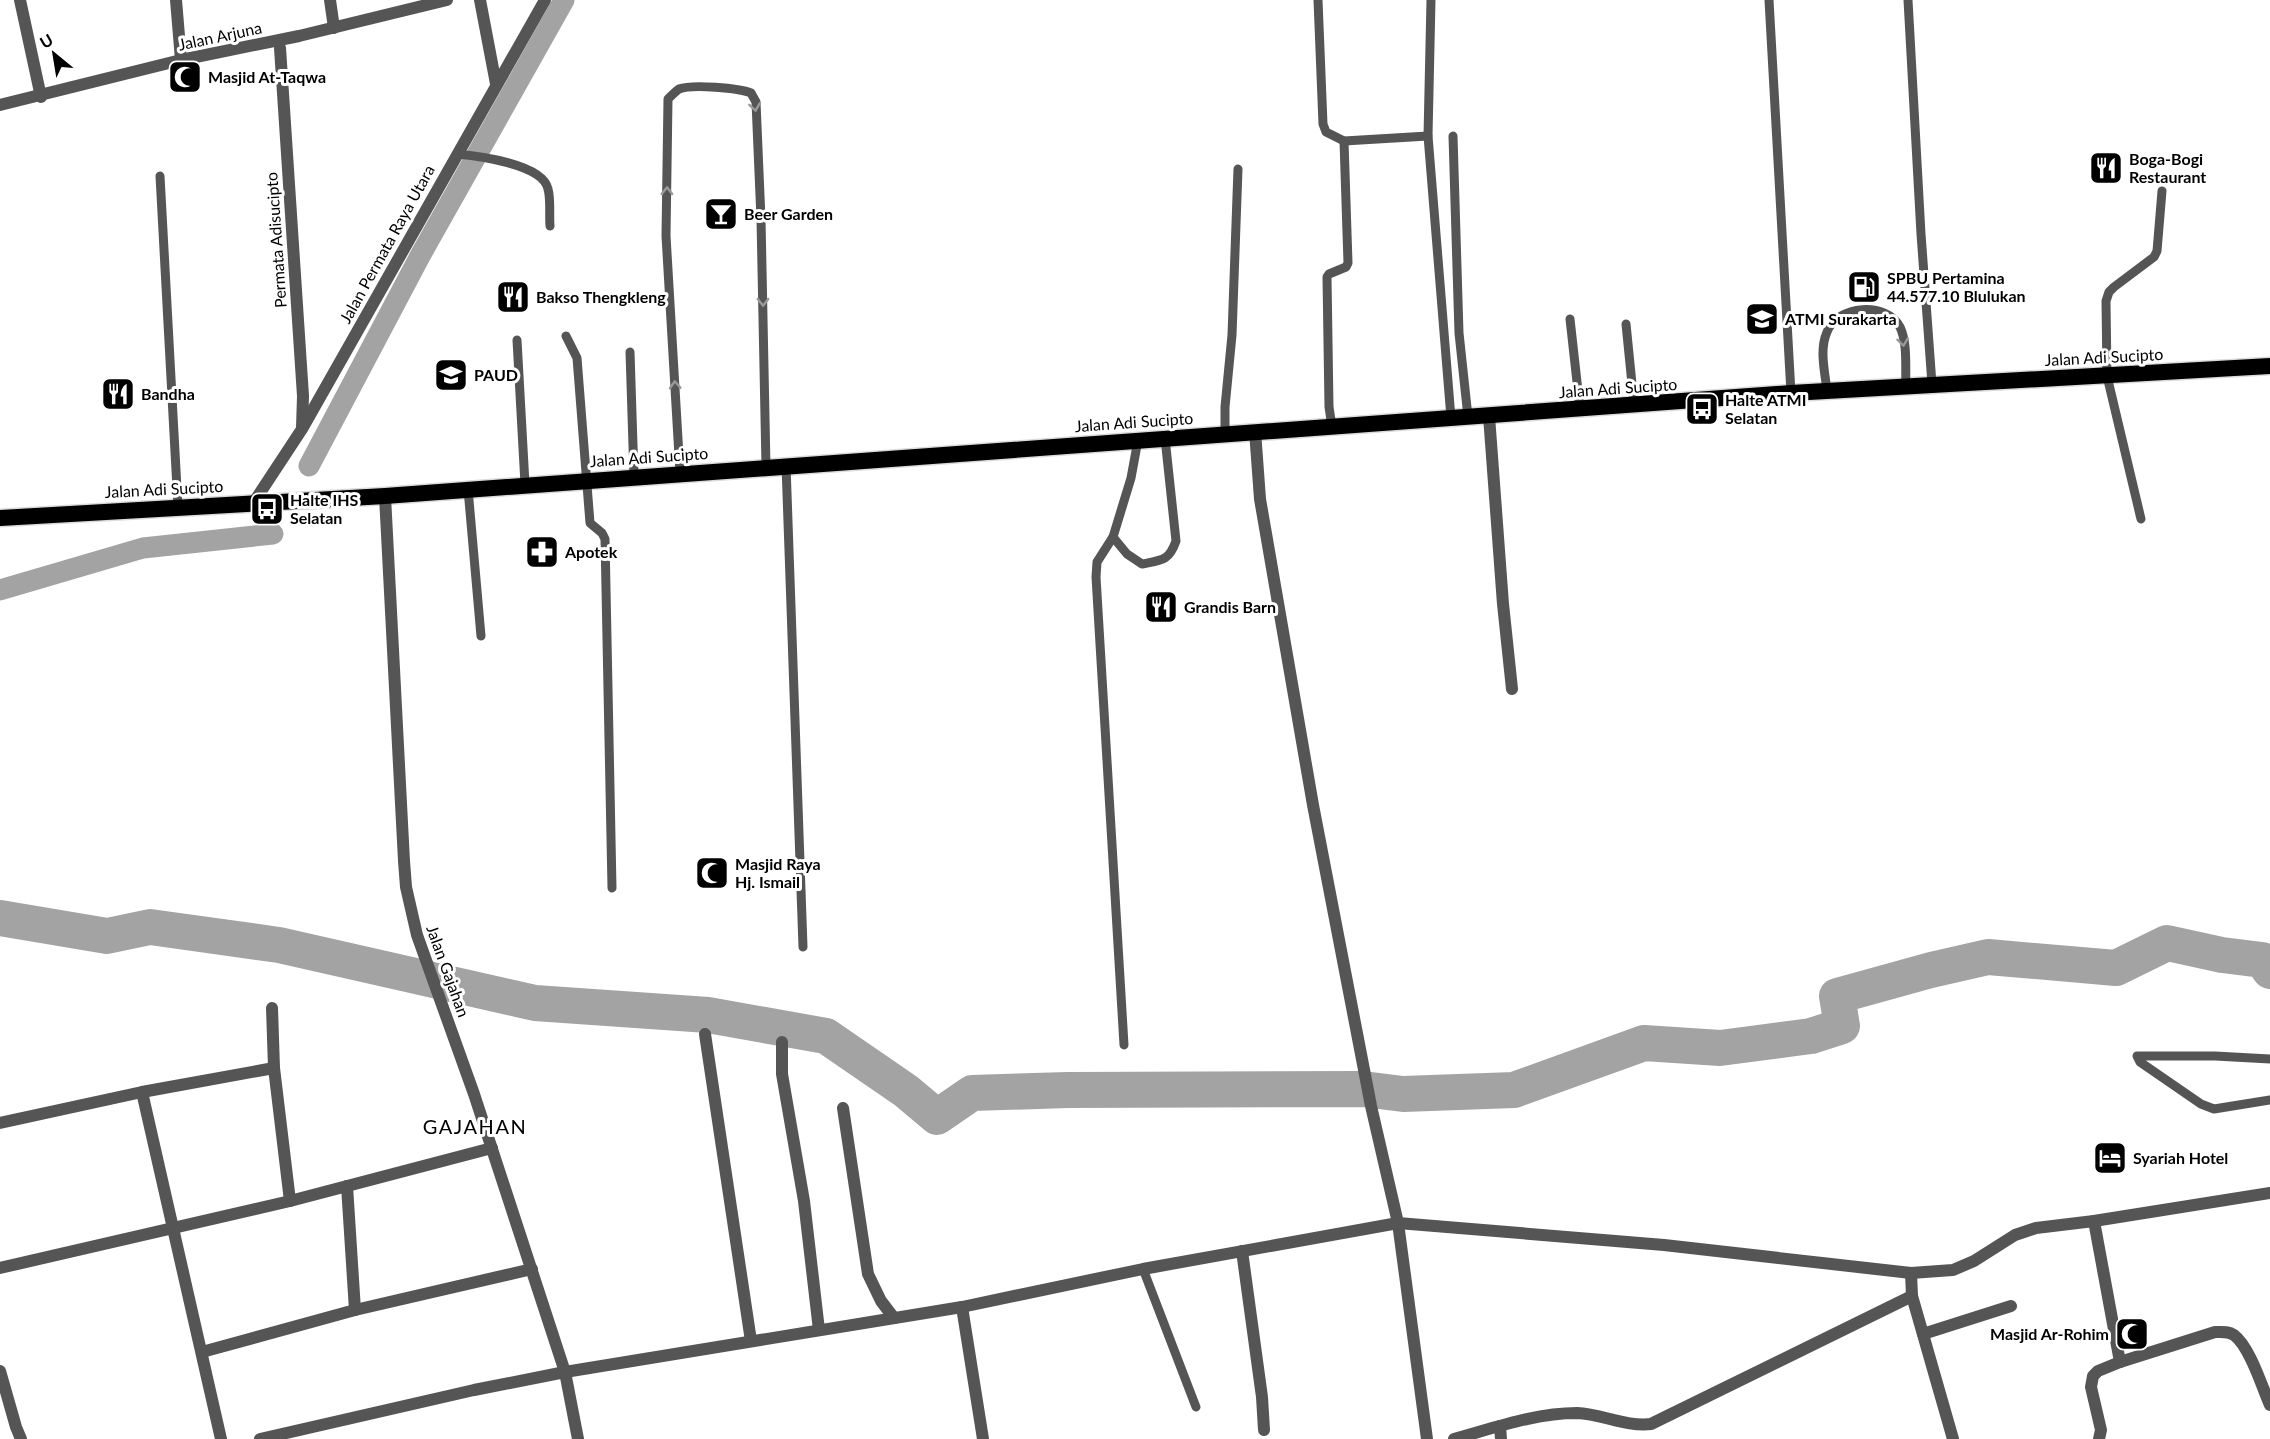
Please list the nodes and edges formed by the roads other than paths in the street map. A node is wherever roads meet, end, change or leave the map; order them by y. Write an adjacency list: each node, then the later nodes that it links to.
1 (20, 0): 15 (street)
2 (176, 0): 13 (street)
3 (330, 0): 11 (street)
4 (447, 0): 11 (street, Jalan Arjuna)
5 (480, 0): 14 (street)
6 (545, 0): 14 (street, Jalan Permata Raya Utara)
7 (1318, 0): 19 (lane)
8 (1431, 0): 17 (lane)
9 (1769, 0): 35 (lane)
10 (1908, 0): 32 (lane)
11 (334, 28): 13 (street, Jalan Arjuna)
12 (280, 48): 41 (street, Permata Adisucipto)
13 (181, 60): 15 (street, Jalan Arjuna)
14 (496, 84): 20 (street, Jalan Permata Raya Utara)
15 (40, 96): 16 (street, Jalan Arjuna)
16 (0, 105)
17 (1428, 136): 19 (lane); 39 (lane)
18 (1453, 136): 39 (lane)
19 (1344, 141): 40 (lane)
20 (462, 155): 24 (lane); 41 (street, Jalan Permata Raya Utara)
21 (1238, 169): 43 (lane)
22 (160, 176): 55 (lane)
23 (2162, 191): 31 (lane)
24 (550, 226)
25 (1570, 319): 37 (lane)
26 (1626, 324): 36 (lane)
27 (566, 336): 50 (lane)
28 (518, 340): 51 (lane)
29 (630, 352): 49 (lane)
30 (2270, 366): 31 (highway, Jalan Adi Sucipto)
31 (2107, 376): 32 (highway, Jalan Adi Sucipto); 57 (lane)
32 (1932, 384): 33 (highway, Jalan Adi Sucipto)
33 (1906, 387): 34 (highway, Jalan Adi Sucipto); 34 (lane, one-way to 33)
34 (1827, 391): 35 (highway, Jalan Adi Sucipto)
35 (1791, 393): 36 (highway, Jalan Adi Sucipto)
36 (1635, 404): 37 (highway, Jalan Adi Sucipto)
37 (1580, 409): 38 (highway, Jalan Adi Sucipto)
38 (1489, 416): 39 (highway, Jalan Adi Sucipto); 60 (street)
39 (1459, 417): 40 (highway, Jalan Adi Sucipto)
40 (1332, 427): 42 (highway, Jalan Adi Sucipto)
41 (302, 429): 54 (street, Jalan Permata Raya Utara)
42 (1255, 431): 43 (highway, Jalan Adi Sucipto); 78 (street)
43 (1225, 433): 44 (highway, Jalan Adi Sucipto)
44 (1165, 438): 45 (highway, Jalan Adi Sucipto); 58 (lane)
45 (1138, 440): 46 (highway, Jalan Adi Sucipto); 58 (lane)
46 (786, 465): 47 (highway, Jalan Adi Sucipto); 62 (lane)
47 (766, 467): 48 (highway, Jalan Adi Sucipto); 48 (lane, one-way to 47)
48 (680, 473): 49 (highway, Jalan Adi Sucipto)
49 (634, 477): 50 (highway, Jalan Adi Sucipto)
50 (587, 480): 51 (highway, Jalan Adi Sucipto); 61 (lane)
51 (525, 484): 52 (highway, Jalan Adi Sucipto)
52 (468, 489): 53 (highway, Jalan Adi Sucipto); 59 (lane)
53 (385, 496): 54 (highway, Jalan Adi Sucipto); 73 (street, Jalan Gajahan)
54 (254, 502): 55 (highway, Jalan Adi Sucipto)
55 (178, 507): 56 (highway, Jalan Adi Sucipto)
56 (0, 518)
57 (2141, 519)
58 (1113, 537): 66 (lane)
59 (481, 636)
60 (1512, 688)
61 (612, 888)
62 (803, 948)
63 (272, 1008): 68 (street)
64 (705, 1034): 92 (street)
65 (782, 1042): 90 (street)
66 (1124, 1045)
67 (2270, 1059): 70 (lane)
68 (274, 1068): 69 (street); 76 (street)
69 (142, 1092): 72 (street); 79 (street)
70 (2270, 1100)
71 (843, 1108): 89 (street)
72 (0, 1123)
73 (492, 1148): 74 (street); 82 (street, Jalan Gajahan)
74 (347, 1186): 76 (street); 88 (street)
75 (2270, 1193): 77 (street)
76 (290, 1201): 79 (street)
77 (2094, 1221): 84 (street); 94 (street)
78 (1398, 1223): 80 (street); 84 (street); 106 (street)
79 (173, 1227): 81 (street); 93 (street)
80 (1242, 1251): 83 (street); 99 (street)
81 (0, 1268)
82 (532, 1269): 88 (street); 96 (street, Jalan Gajahan)
83 (1143, 1269): 87 (street); 98 (lane)
84 (1911, 1273): 85 (street)
85 (1912, 1296): 91 (street); 100 (street)
86 (2011, 1306): 91 (street)
87 (962, 1307): 89 (street); 105 (street)
88 (355, 1310): 93 (street)
89 (894, 1317): 90 (street)
90 (819, 1330): 92 (street)
91 (1923, 1334): 108 (street)
92 (751, 1341): 96 (street)
93 (202, 1352): 102 (street)
94 (2120, 1362): 97 (street); 109 (street)
95 (0, 1371): 101 (street)
96 (565, 1372): 103 (street); 104 (street, Jalan Gajahan)
97 (2270, 1405)
98 (1196, 1407)
99 (1264, 1430)
100 (1500, 1433): 107 (street)
101 (21, 1439)
102 (222, 1439)
103 (260, 1439)
104 (578, 1439)
105 (983, 1439)
106 (1427, 1439)
107 (1454, 1439)
108 (1953, 1439)
109 (2099, 1439)

